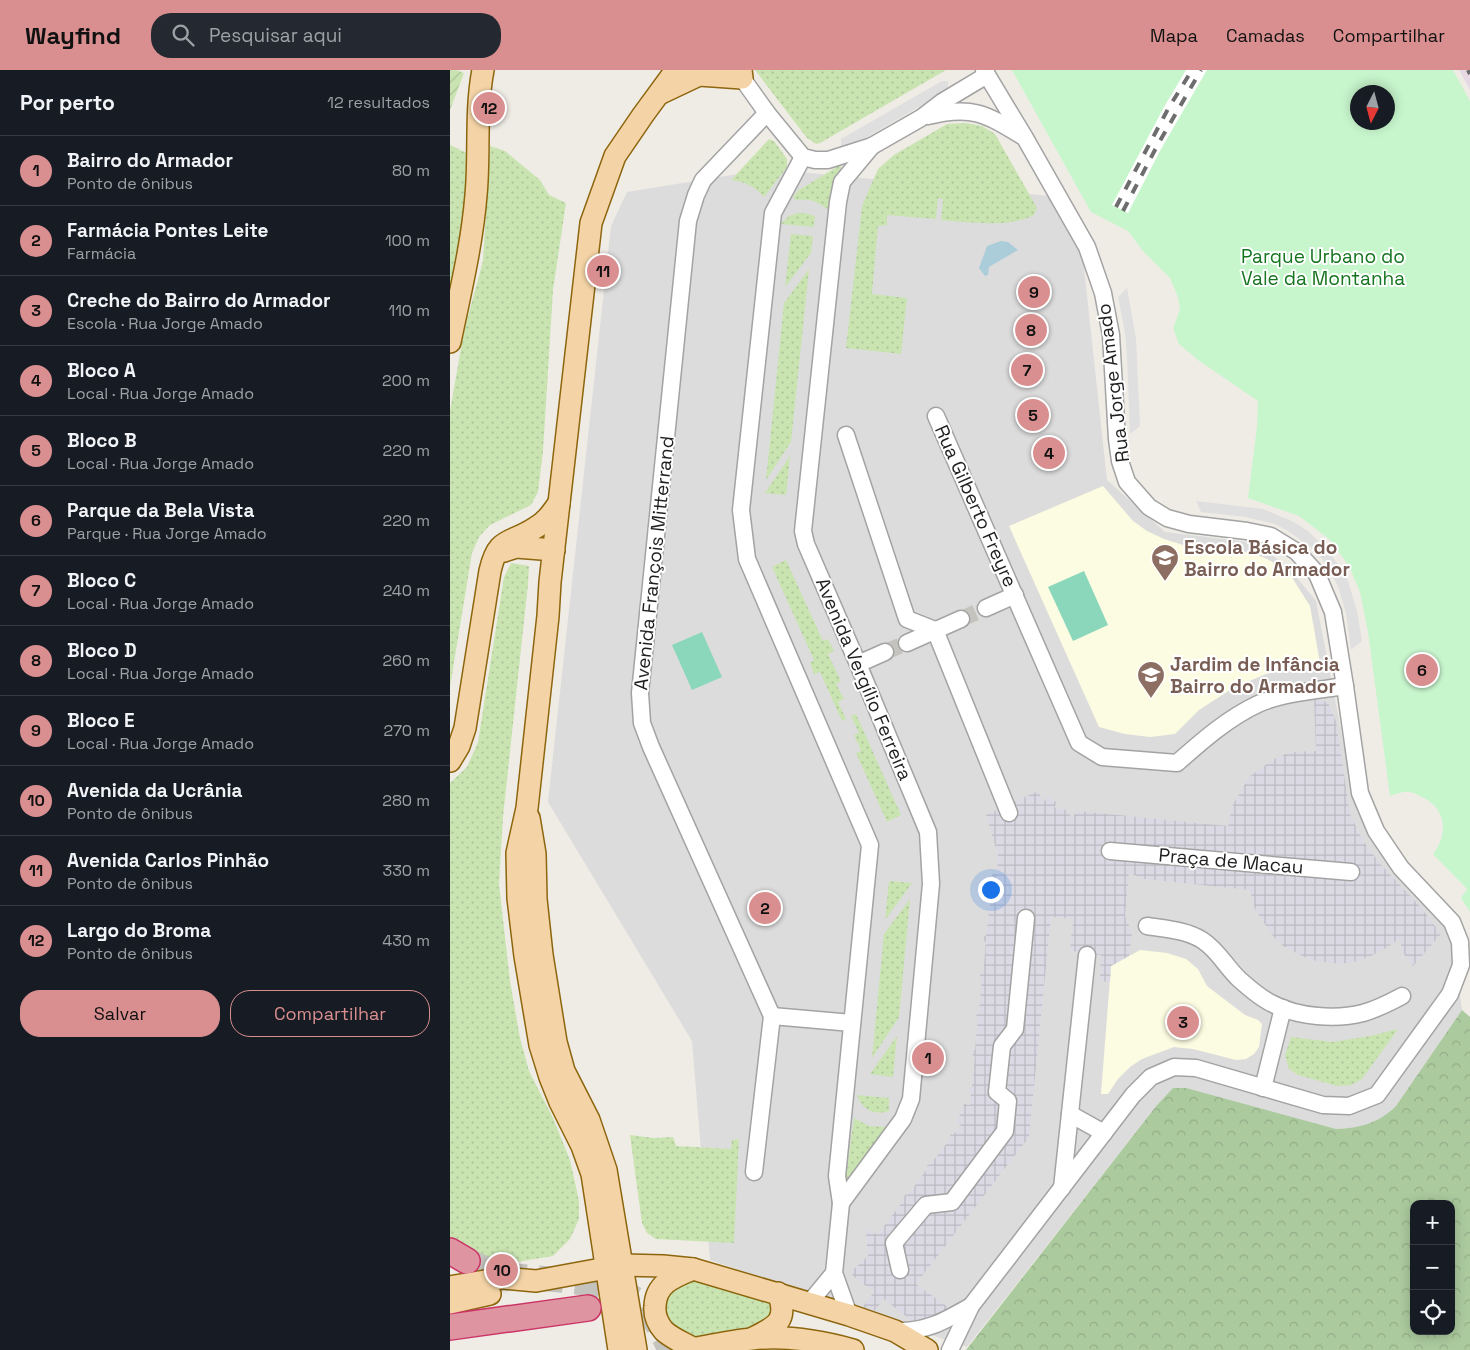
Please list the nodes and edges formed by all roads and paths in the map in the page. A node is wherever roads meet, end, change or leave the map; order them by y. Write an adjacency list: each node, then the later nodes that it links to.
1 (676, 70): 6 (main road)
2 (702, 72): 4 (main road); 6 (main road)
3 (986, 72): 8 (street, Avenida Vergílio Ferreira); 9 (street, Rua Jorge Amado)
4 (742, 74): 7 (street)
5 (482, 75): 12 (main road)
6 (658, 94): 15 (main road)
7 (767, 113): 11 (street); 36 (street, Avenida François Mitterrand)
8 (921, 118): 9 (street, Avenida Vergílio Ferreira); 10 (street, Avenida Vergílio Ferreira)
9 (1025, 138): 26 (street, Rua Jorge Amado)
10 (872, 146): 11 (street, Avenida Vergílio Ferreira); 25 (street, Avenida Vergílio Ferreira)
11 (803, 157): 37 (street)
12 (450, 342)
13 (936, 416): 19 (street, Rua Gilberto Freyre)
14 (846, 435): 22 (street)
15 (559, 503): 16 (main road); 17 (main road)
16 (522, 536): 17 (main road); 18 (main road)
17 (554, 550): 18 (main road); 44 (main road)
18 (492, 561): 27 (main road)
19 (1015, 595): 20 (street, Rua Gilberto Freyre); 26 (street, Rua Gilberto Freyre)
20 (986, 608)
21 (961, 619): 22 (street)
22 (935, 630): 23 (street); 28 (street)
23 (907, 643)
24 (885, 652): 25 (street)
25 (858, 664): 43 (street, Avenida Vergílio Ferreira)
26 (1345, 686): 38 (street, Rua Jorge Amado)
27 (453, 752)
28 (1009, 813)
29 (1110, 851): 30 (street, Praça de Macau)
30 (1352, 872)
31 (1026, 918): 46 (street)
32 (1147, 926): 35 (street)
33 (1087, 955): 39 (street)
34 (1402, 996): 35 (street)
35 (1283, 1008): 38 (street)
36 (772, 1016): 37 (street); 41 (street)
37 (852, 1022): 43 (street)
38 (1263, 1088): 40 (street, Rua Jorge Amado)
39 (1070, 1114): 40 (street); 42 (street)
40 (1104, 1133): 42 (street, Rua Jorge Amado)
41 (754, 1172)
42 (1062, 1188): 51 (street, Rua Jorge Amado)
43 (841, 1203): 47 (street)
44 (614, 1266): 45 (main road); 48 (main road); 58 (main road); 59 (main road)
45 (693, 1269): 49 (main road); 57 (main road)
46 (900, 1270)
47 (834, 1273): 50 (street); 53 (street)
48 (458, 1281)
49 (778, 1293): 50 (main road); 56 (main road)
50 (810, 1302): 53 (main road)
51 (971, 1306): 55 (street); 62 (street)
52 (588, 1308): 54 (highway)
53 (848, 1314): 55 (main road)
54 (450, 1327)
55 (895, 1331): 61 (main road)
56 (753, 1338): 57 (main road); 60 (main road)
57 (690, 1349)
58 (619, 1350)
59 (636, 1350)
60 (853, 1350)
61 (926, 1350)
62 (950, 1350)

